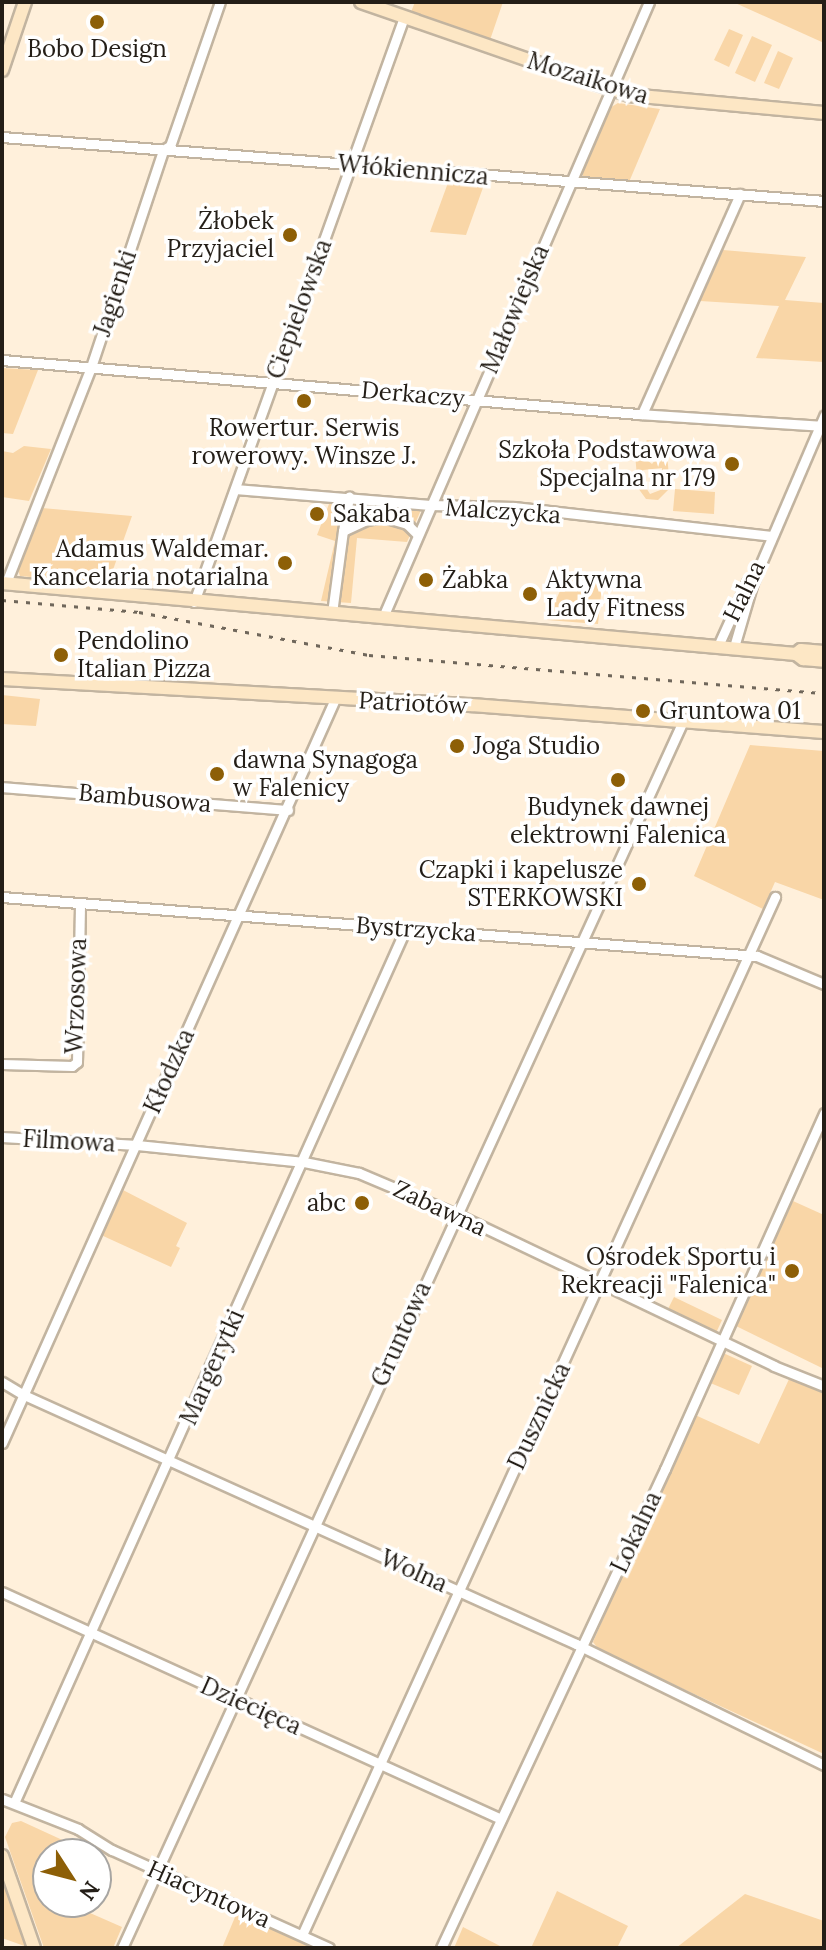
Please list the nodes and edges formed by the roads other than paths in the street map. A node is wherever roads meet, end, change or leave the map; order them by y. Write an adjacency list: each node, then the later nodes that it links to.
1 (25, 2): 6 (main road)
2 (220, 2): 10 (street, Jagienki)
3 (361, 2): 5 (main road, Mozaikowa)
4 (649, 2): 7 (street, Małowiejska)
5 (404, 17): 7 (main road, Mozaikowa); 11 (street, Ciepielowska)
6 (2, 70)
7 (609, 89): 8 (main road, Mozaikowa); 12 (street, Małowiejska)
8 (824, 113)
9 (2, 137): 10 (street, Włókiennicza)
10 (163, 150): 11 (street, Włókiennicza); 16 (street, Jagienki)
11 (352, 165): 12 (street, Włókiennicza); 17 (street, Ciepielowska)
12 (570, 182): 13 (street, Włókiennicza); 18 (street, Małowiejska)
13 (740, 194): 14 (street, Włókiennicza); 19 (street)
14 (824, 201)
15 (2, 360): 16 (street, Derkaczy)
16 (91, 367): 17 (street, Derkaczy); 27 (street, Jagienki)
17 (271, 382): 18 (street, Derkaczy); 21 (street, Ciepielowska)
18 (475, 400): 19 (street, Derkaczy); 23 (street, Małowiejska)
19 (642, 414): 20 (street, Derkaczy)
20 (823, 422): 26 (street, Halna)
21 (235, 489): 22 (street, Malczycka); 28 (street, Ciepielowska)
22 (349, 497): 23 (street, Malczycka); 24 (street)
23 (430, 505): 25 (street, Małowiejska); 26 (street, Malczycka)
24 (343, 531): 25 (street); 29 (street)
25 (417, 534): 30 (street, Małowiejska)
26 (771, 536): 31 (street, Halna); 32 (street, Halna)
27 (4, 583): 28 (main road)
28 (194, 602): 29 (main road)
29 (332, 613): 30 (main road)
30 (383, 617): 31 (main road)
31 (718, 646): 32 (main road)
32 (734, 647): 34 (main road)
33 (824, 652): 34 (main road)
34 (796, 654): 35 (main road)
35 (824, 661)
36 (2, 679): 37 (main road, Patriotów)
37 (335, 699): 38 (main road, Patriotów); 41 (street, Kłodzka)
38 (683, 721): 39 (main road, Patriotów); 47 (street, Gruntowa)
39 (824, 732)
40 (2, 787): 41 (street, Bambusowa)
41 (288, 810): 45 (street, Kłodzka)
42 (2, 897): 44 (street, Bystrzycka)
43 (775, 897): 48 (street, Dusznicka)
44 (80, 903): 45 (street, Bystrzycka); 50 (street, Wrzosowa)
45 (239, 915): 46 (street, Bystrzycka); 53 (street, Kłodzka)
46 (406, 928): 47 (street, Bystrzycka); 54 (street, Margerytki)
47 (581, 942): 48 (street, Bystrzycka); 55 (street, Gruntowa)
48 (749, 955): 49 (street, Bystrzycka); 56 (street, Dusznicka)
49 (824, 984)
50 (2, 1064)
51 (824, 1113): 57 (street, Lokalna)
52 (2, 1137): 53 (street, Filmowa)
53 (137, 1145): 54 (street, Zabawna); 60 (street, Kłodzka)
54 (304, 1162): 55 (street, Zabawna); 62 (street, Margerytki)
55 (456, 1214): 56 (street, Zabawna); 63 (street, Gruntowa)
56 (599, 1284): 57 (street, Zabawna); 64 (street, Dusznicka)
57 (722, 1341): 59 (street, Zabawna); 67 (street, Lokalna)
58 (2, 1382): 60 (street, Wolna)
59 (824, 1386)
60 (24, 1395): 61 (street, Kłodzka); 62 (street, Wolna)
61 (2, 1443)
62 (170, 1461): 63 (street, Wolna); 66 (street, Margerytki)
63 (314, 1527): 64 (street, Wolna); 68 (street, Gruntowa)
64 (459, 1591): 67 (street, Wolna); 69 (street, Dusznicka)
65 (2, 1592): 66 (street, Dziecięca)
66 (92, 1633): 68 (street, Dziecięca); 72 (street, Margerytki)
67 (582, 1647): 70 (street, Wolna); 73 (street, Lokalna)
68 (234, 1698): 69 (street, Dziecięca); 75 (street, Gruntowa)
69 (380, 1763): 73 (street, Dziecięca); 76 (street, Dusznicka)
70 (824, 1765)
71 (2, 1799): 72 (street, Hiacyntowa)
72 (14, 1803): 75 (street, Hiacyntowa)
73 (501, 1819): 80 (street, Lokalna)
74 (2, 1856): 77 (main road)
75 (157, 1871): 76 (street, Hiacyntowa); 78 (street, Gruntowa)
76 (302, 1935): 79 (street, Hiacyntowa)
77 (34, 1948)
78 (122, 1948)
79 (329, 1948)
80 (441, 1948)

